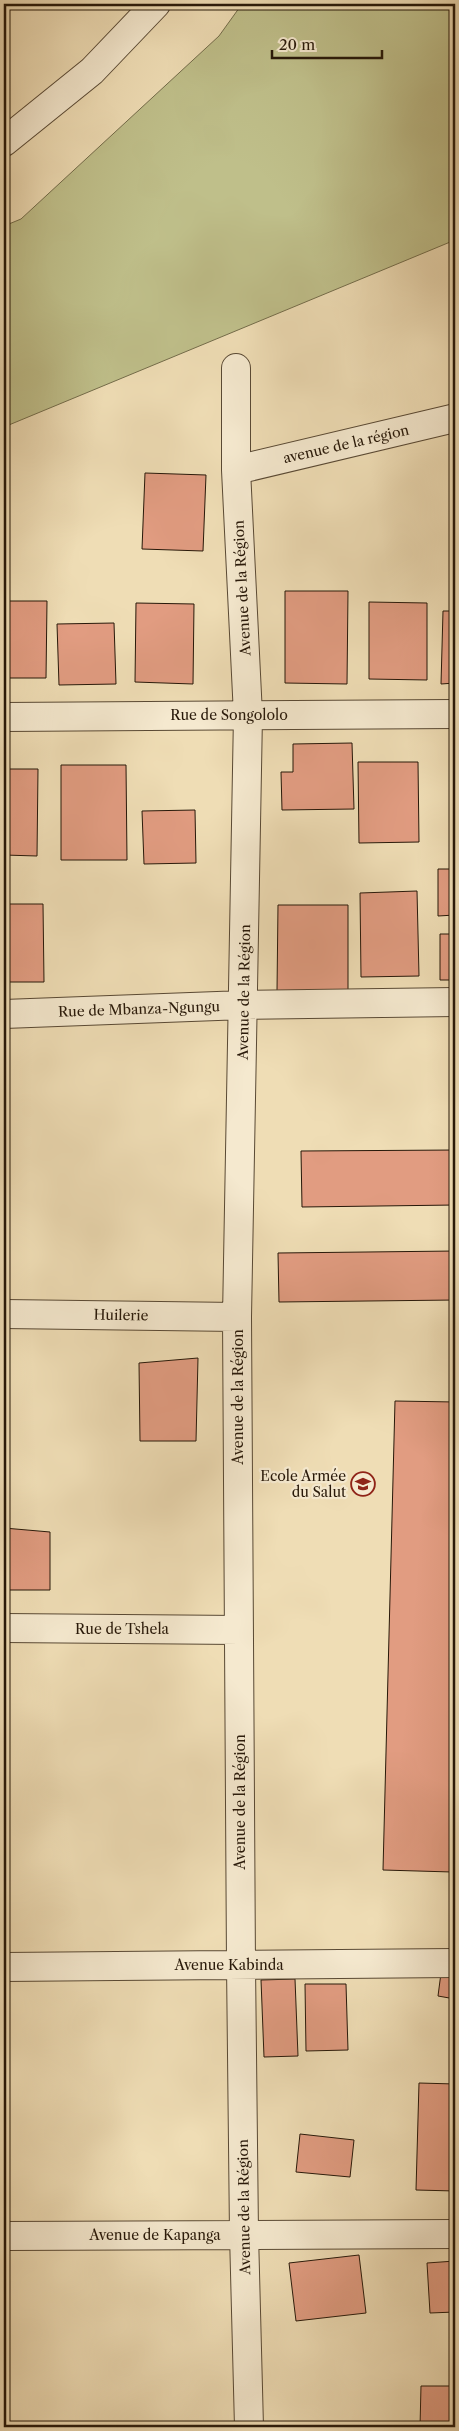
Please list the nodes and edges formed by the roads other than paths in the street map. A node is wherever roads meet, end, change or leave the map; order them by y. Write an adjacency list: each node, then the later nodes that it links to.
1 (156, 4): 2 (street)
2 (4, 142)
3 (236, 368): 5 (street, Avenue de la Région)
4 (455, 418): 5 (street, avenue de la région)
5 (236, 470): 7 (street, Avenue de la Région)
6 (455, 714): 7 (street, Rue de Songololo)
7 (248, 715): 8 (street, Rue de Songololo); 10 (street, Avenue de la Région)
8 (4, 717)
9 (455, 1002): 10 (street, Rue de Mbanza-Ngungu)
10 (244, 1005): 11 (street, Rue de Mbanza-Ngungu); 13 (street, Avenue de la Région)
11 (4, 1014)
12 (4, 1314): 13 (street, Huilerie)
13 (237, 1317): 15 (street, Avenue de la Région)
14 (4, 1628): 15 (street, Rue de Tshela)
15 (240, 1630): 17 (street, Avenue de la Région)
16 (455, 1964): 17 (street, Avenue Kabinda)
17 (241, 1965): 18 (street, Avenue Kabinda); 19 (street, Avenue de la Région)
18 (4, 1967)
19 (244, 2234): 20 (street, Avenue de Kapanga); 21 (street, Avenue de Kapanga); 22 (street, Avenue de la Région)
20 (455, 2234)
21 (4, 2236)
22 (249, 2427)

